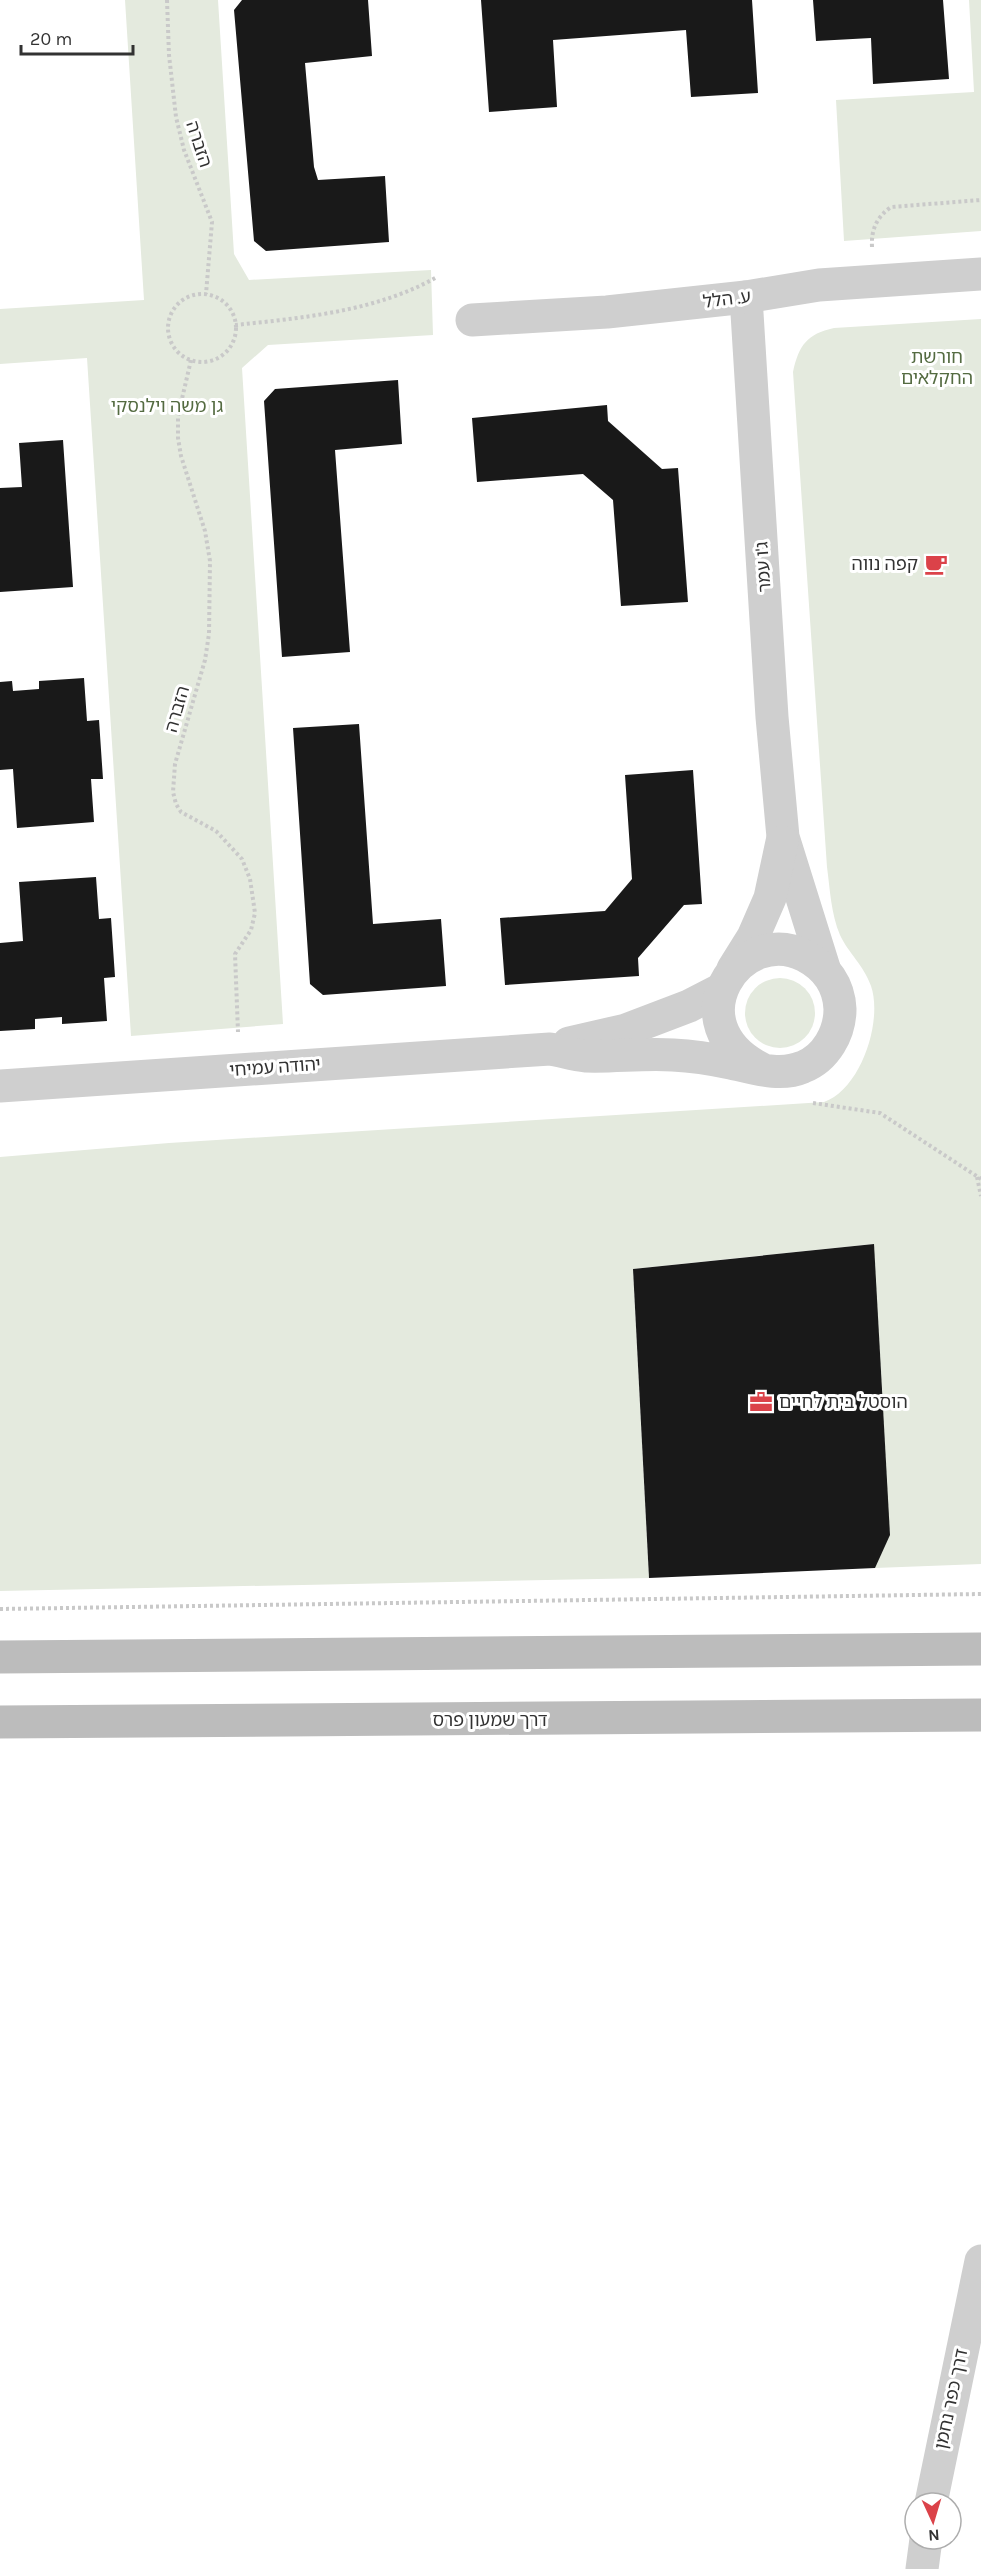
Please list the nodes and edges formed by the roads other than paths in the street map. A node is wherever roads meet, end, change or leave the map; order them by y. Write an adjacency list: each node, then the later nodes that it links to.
1 (981, 274): 2 (street, ע. הלל)
2 (746, 297): 3 (street, ע. הלל); 4 (street, ג'ו עמר)
3 (472, 320)
4 (783, 837): 5 (street, ג'ו עמר); 6 (street, ג'ו עמר)
5 (824, 968): 6 (street); 8 (street)
6 (727, 980): 7 (street, יהודה עמיחי); 8 (street)
7 (550, 1049): 8 (street, יהודה עמיחי); 9 (street, יהודה עמיחי)
8 (772, 1071)
9 (0, 1086)
10 (981, 1649): 11 (street)
11 (0, 1657)
12 (981, 1715): 13 (street, דרך שמעון פרס)
13 (0, 1722)
14 (981, 2261): 15 (street, דרך כפר נחמן)
15 (933, 2491)
16 (924, 2551): 17 (street)
17 (922, 2569)

